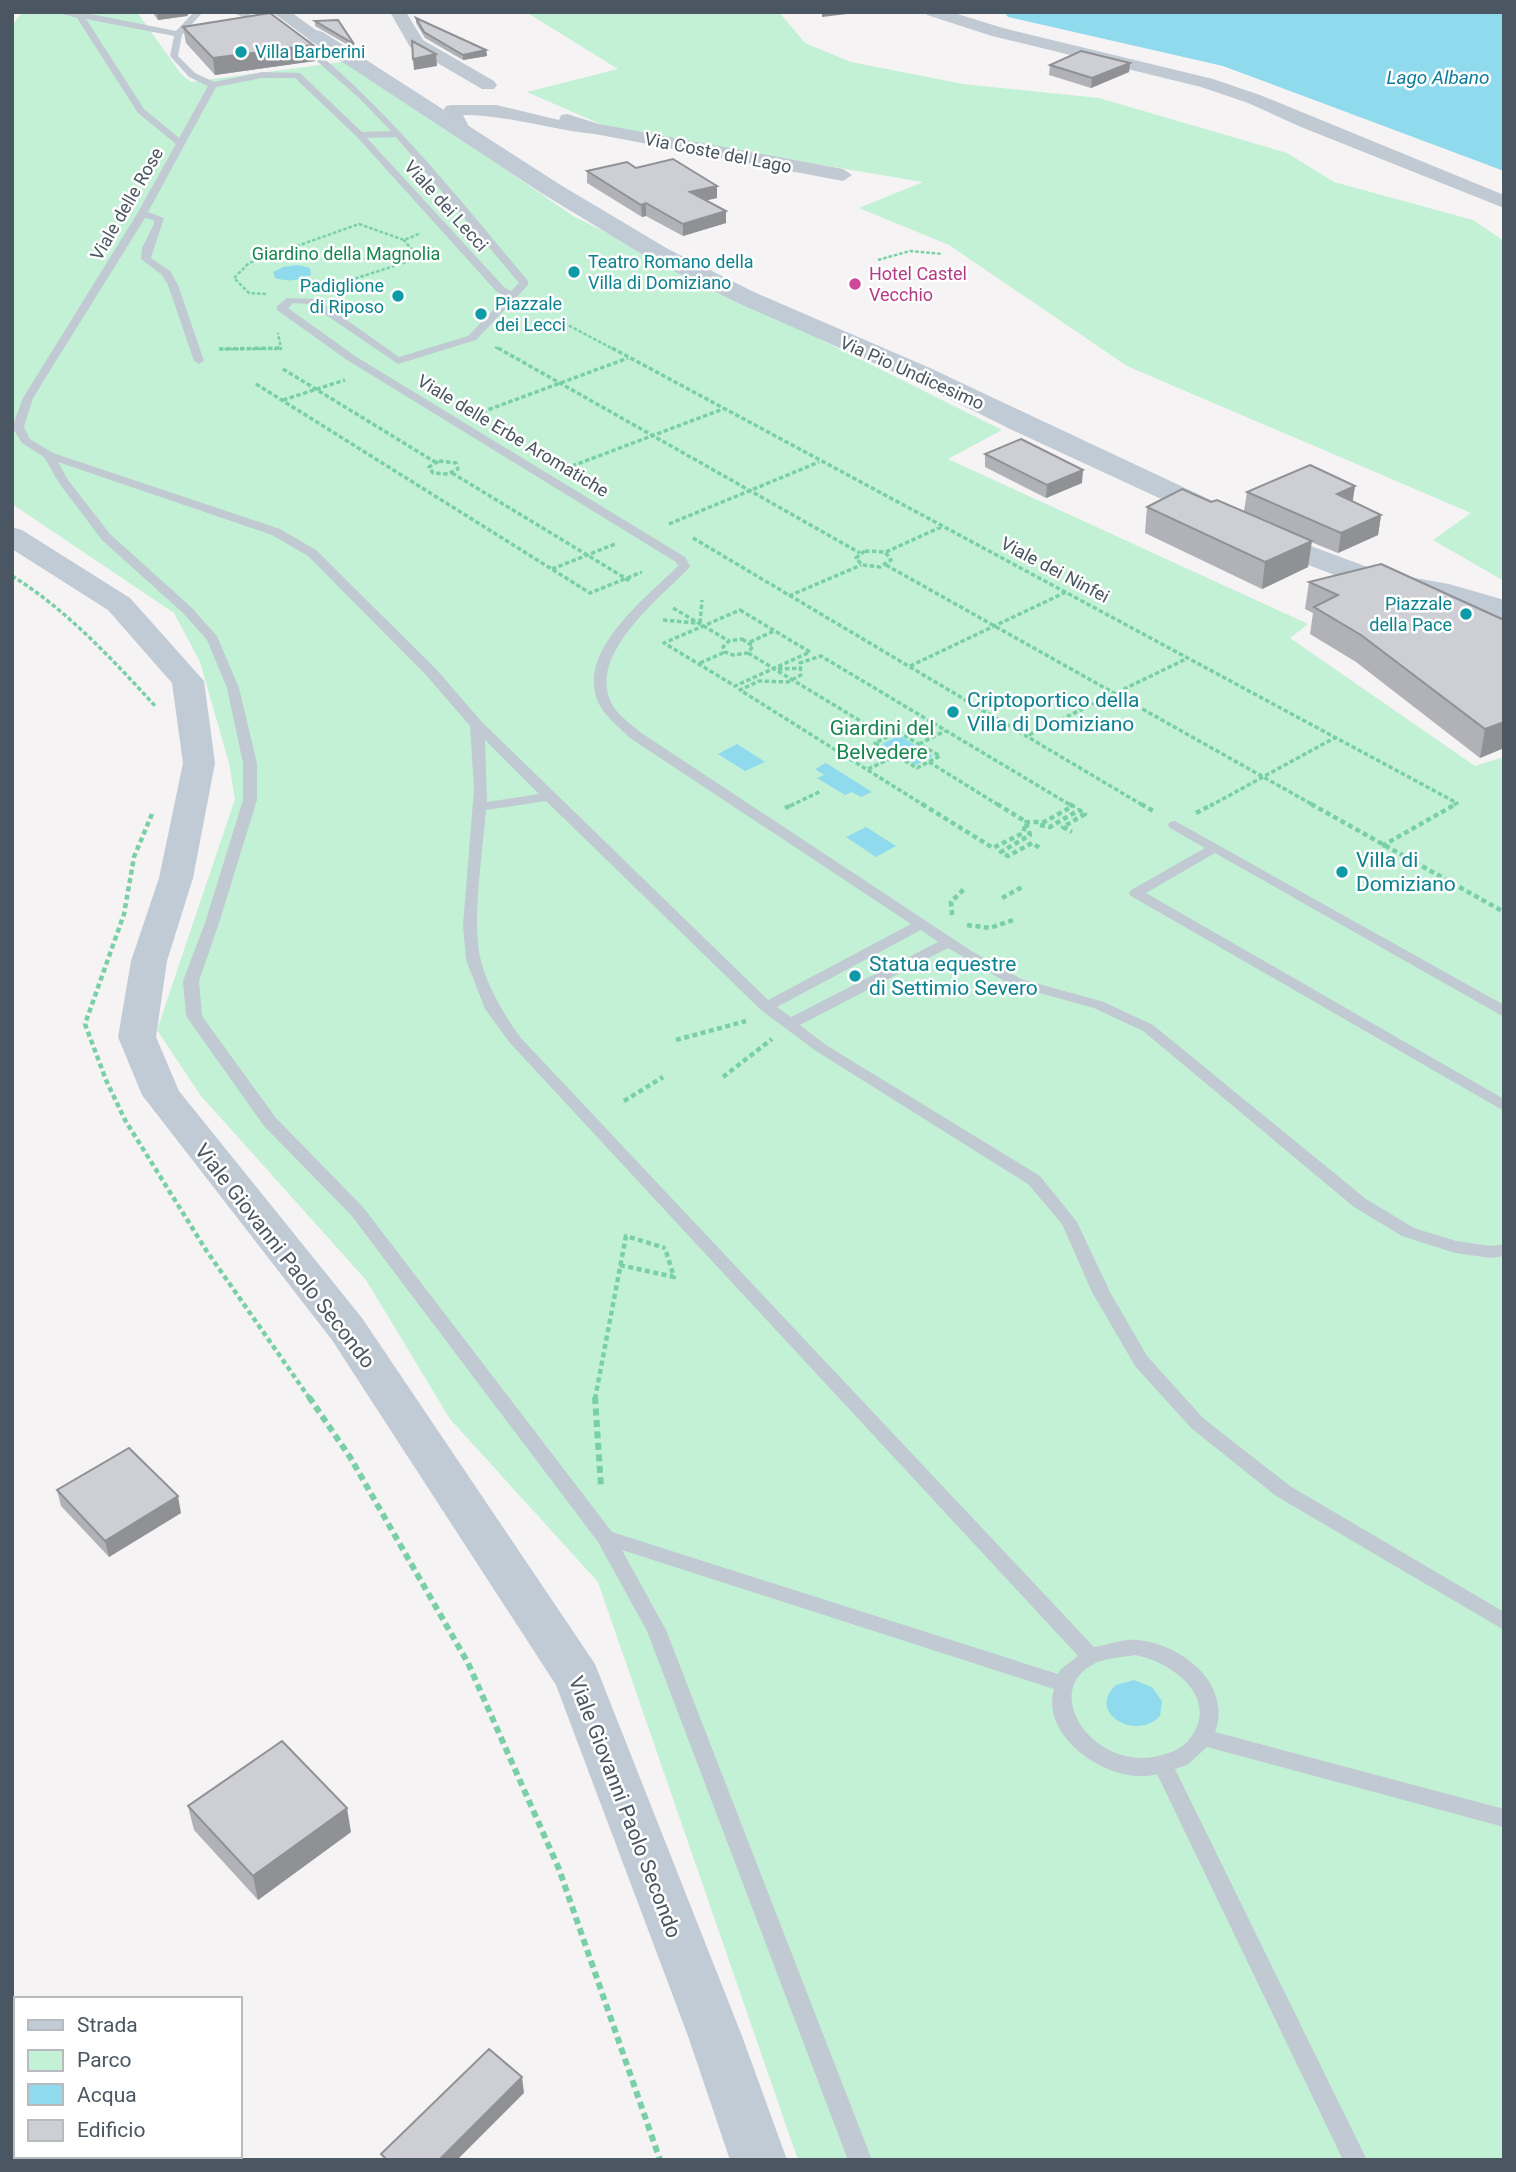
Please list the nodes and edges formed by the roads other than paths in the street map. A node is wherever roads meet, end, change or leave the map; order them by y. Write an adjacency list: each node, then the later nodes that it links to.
1 (59, 12): 6 (lane)
2 (199, 12): 9 (lane)
3 (234, 12): 7 (lane)
4 (398, 12): 12 (street)
5 (933, 12): 20 (street)
6 (79, 15): 9 (lane); 18 (lane)
7 (279, 19): 10 (street)
8 (287, 33): 16 (lane, Viale dei Lecci)
9 (178, 34): 11 (lane)
10 (316, 36): 14 (street, Via Pio Undicesimo)
11 (213, 85): 17 (lane, Viale dei Lecci); 18 (lane, Viale delle Rose)
12 (488, 85)
13 (567, 119): 15 (street, Via Coste del Lago)
14 (461, 130): 15 (street, Via Coste del Lago); 27 (street, Via Pio Undicesimo)
15 (594, 130): 19 (street, Via Coste del Lago)
16 (397, 134): 17 (lane); 22 (lane, Viale dei Lecci)
17 (360, 135): 22 (lane, Viale dei Lecci)
18 (180, 143): 21 (lane, Viale delle Rose)
19 (842, 175)
20 (1504, 202)
21 (142, 214): 23 (lane); 24 (lane, Viale delle Rose)
22 (512, 296): 33 (lane, Viale delle Erbe Aromatiche)
23 (199, 361)
24 (18, 427): 25 (lane)
25 (49, 455): 28 (lane); 40 (lane)
26 (12, 536): 47 (street, Viale Giovanni Paolo Secondo)
27 (1504, 613)
28 (477, 725): 29 (lane); 30 (lane)
29 (551, 796): 30 (lane); 35 (lane)
30 (480, 807): 42 (lane)
31 (1175, 825): 32 (lane)
32 (1214, 848): 36 (lane); 38 (lane)
33 (922, 924): 34 (lane); 35 (lane)
34 (948, 942): 37 (lane); 39 (lane)
35 (766, 1007): 37 (lane)
36 (1504, 1012)
37 (790, 1024): 41 (lane)
38 (1504, 1106)
39 (1504, 1250)
40 (605, 1537): 43 (lane); 48 (lane)
41 (1504, 1622)
42 (1089, 1656): 43 (lane); 44 (lane)
43 (1063, 1684): 45 (lane)
44 (1203, 1738): 45 (lane); 46 (lane)
45 (1164, 1766): 49 (lane)
46 (1504, 1818)
47 (759, 2160)
48 (860, 2160)
49 (1355, 2160)

